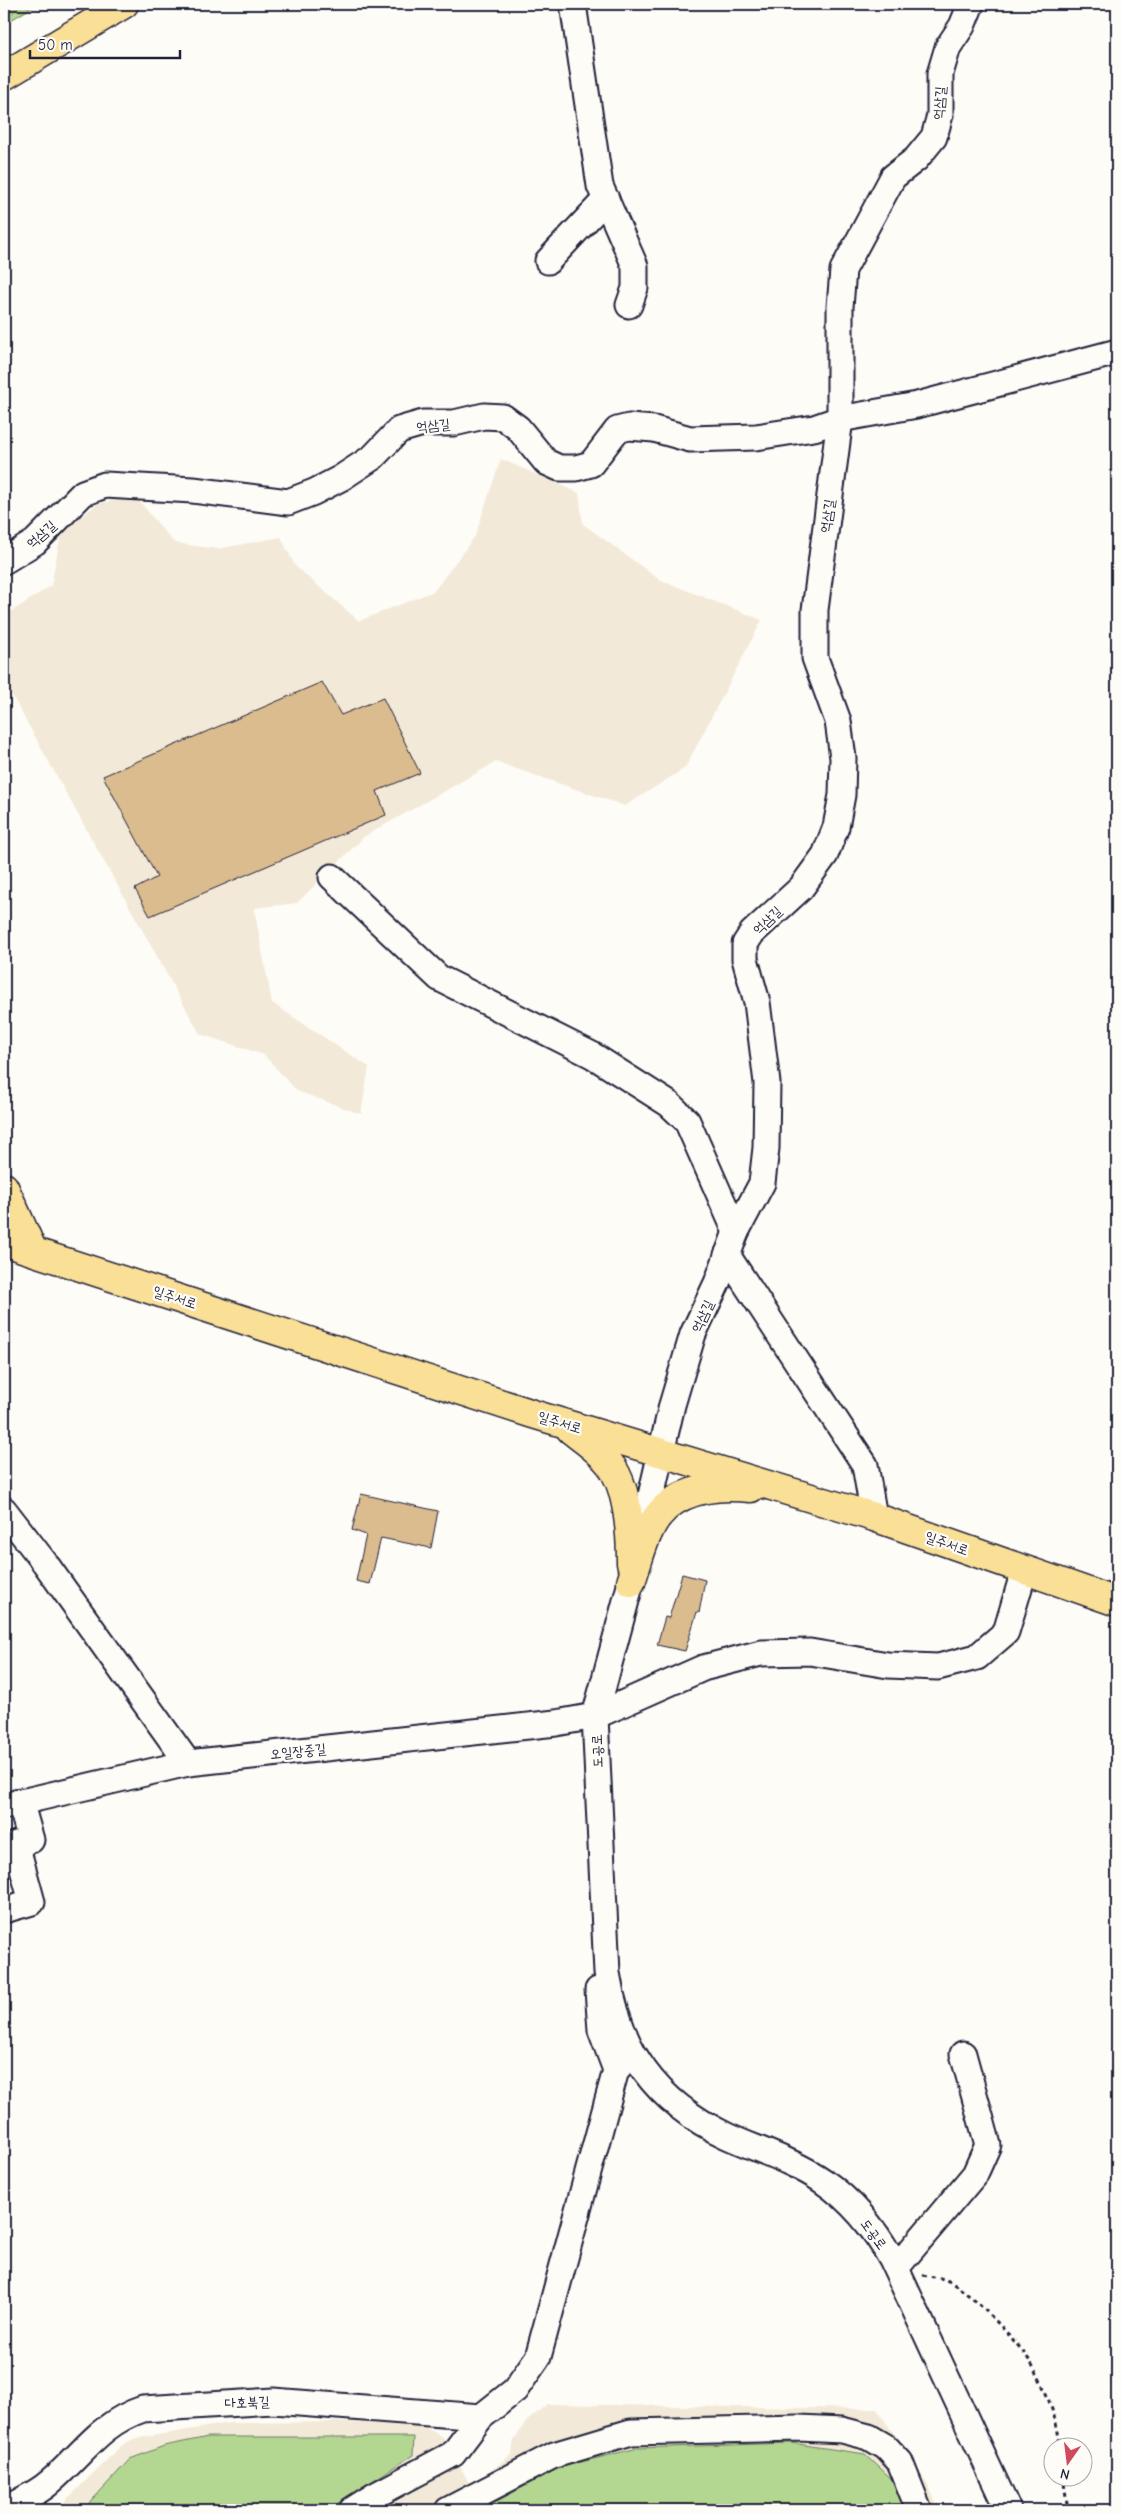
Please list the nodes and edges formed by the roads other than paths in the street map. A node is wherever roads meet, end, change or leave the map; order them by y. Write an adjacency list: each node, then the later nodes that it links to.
1 (124, 4): 4 (main road)
2 (573, 4): 5 (street)
3 (970, 4): 9 (street, 억삼길)
4 (4, 76)
5 (606, 199): 6 (street); 7 (street)
6 (548, 261)
7 (629, 305)
8 (1117, 352): 9 (street, 억삼길)
9 (840, 419): 10 (street, 억삼길); 13 (street, 억삼길)
10 (4, 560)
11 (332, 877): 13 (street)
12 (4, 1187): 15 (main road)
13 (736, 1232): 16 (street, 억삼길)
14 (4, 1242): 15 (main road, 일주서로)
15 (32, 1251): 17 (main road, 일주서로)
16 (727, 1255): 18 (street, 억삼길); 21 (street)
17 (533, 1414): 18 (main road, 일주서로); 23 (main road)
18 (663, 1453): 19 (main road, 일주서로); 23 (street, 도공로)
19 (797, 1492): 21 (main road, 일주서로); 23 (main road)
20 (4, 1510): 26 (street)
21 (874, 1517): 22 (main road, 일주서로)
22 (1024, 1571): 24 (main road, 일주서로); 25 (street, 오일장중길)
23 (631, 1582): 25 (street, 도공로)
24 (1117, 1602)
25 (595, 1716): 26 (street, 오일장중길); 30 (street, 도공로)
26 (188, 1763): 27 (street, 오일장중길)
27 (12, 1803): 28 (street)
28 (4, 1910)
29 (964, 2054): 31 (street)
30 (624, 2062): 31 (street, 도공로); 32 (street)
31 (896, 2268): 38 (street, 도공로)
32 (481, 2417): 33 (street); 34 (street, 다호북길)
33 (377, 2503): 35 (street)
34 (4, 2510)
35 (352, 2510)
36 (448, 2510): 37 (street)
37 (920, 2510)
38 (1008, 2510)

